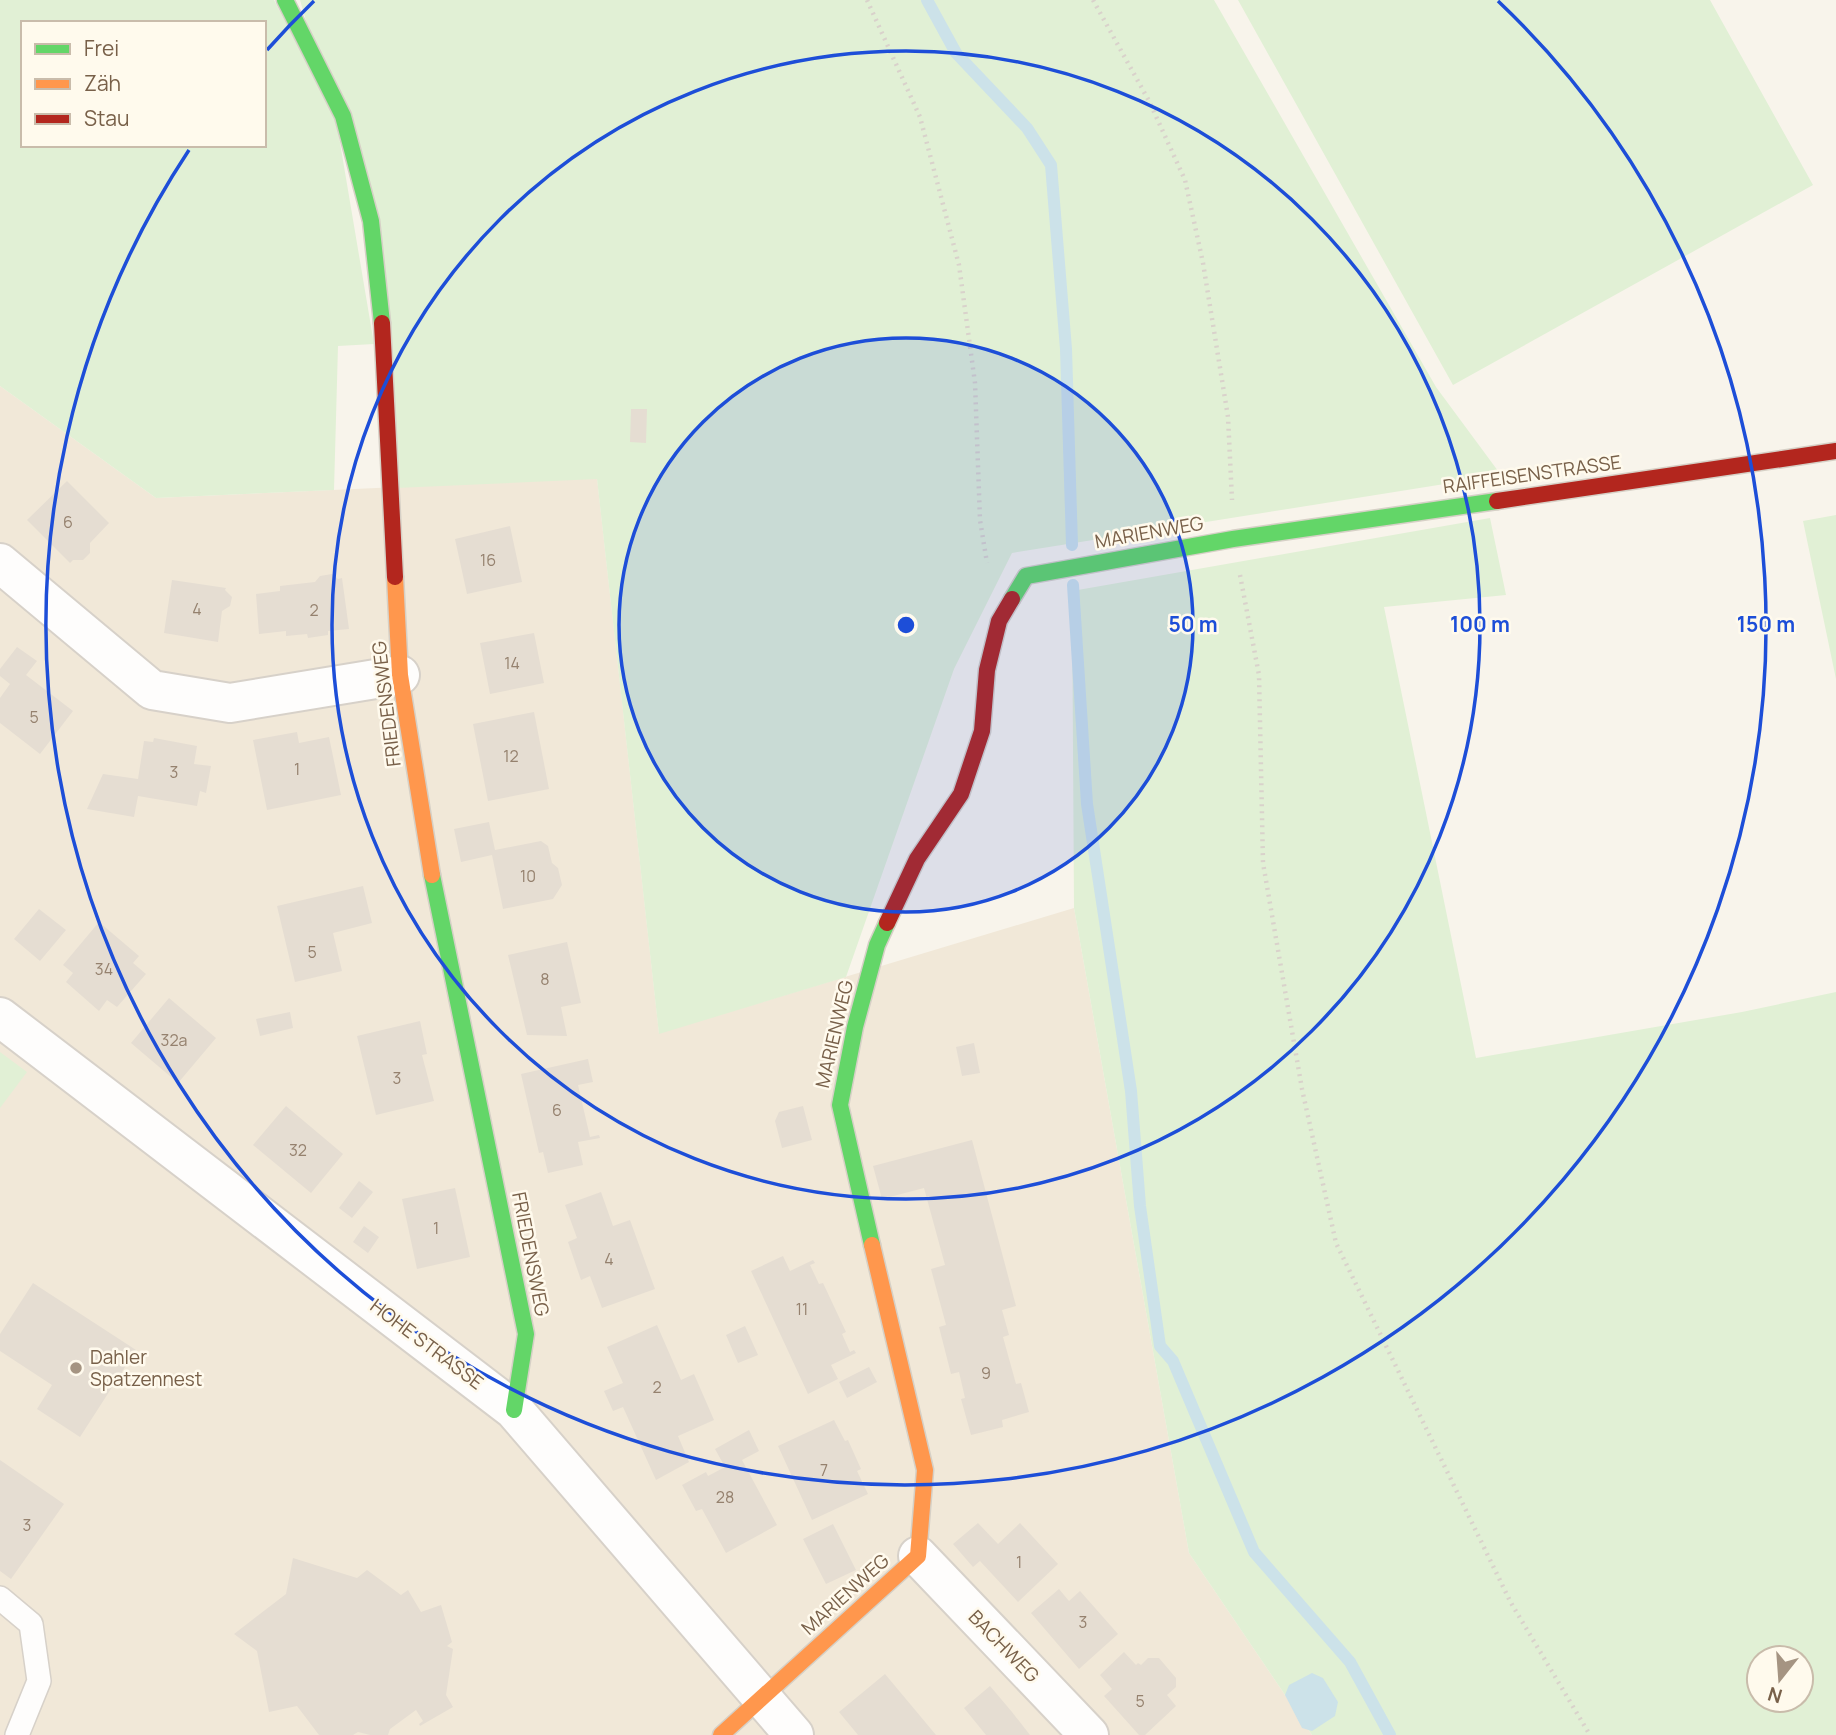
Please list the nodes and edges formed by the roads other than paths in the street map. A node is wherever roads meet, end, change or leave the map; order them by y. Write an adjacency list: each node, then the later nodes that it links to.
1 (285, 0): 5 (street, FRIEDENSWEG)
2 (1836, 451): 3 (street, RAIFFEISENSTRASSE)
3 (1233, 539): 8 (street, MARIENWEG)
4 (0, 563): 5 (street)
5 (400, 675): 7 (street, FRIEDENSWEG)
6 (0, 1017): 7 (street, HOHE STRASSE)
7 (514, 1410): 10 (street, HOHE STRASSE)
8 (918, 1556): 10 (street, MARIENWEG); 14 (street, BACHWEG)
9 (0, 1598): 11 (lane)
10 (763, 1697): 12 (street, MARIENWEG); 13 (street, HOHE STRASSE)
11 (17, 1735)
12 (721, 1735)
13 (794, 1735)
14 (1089, 1735)

